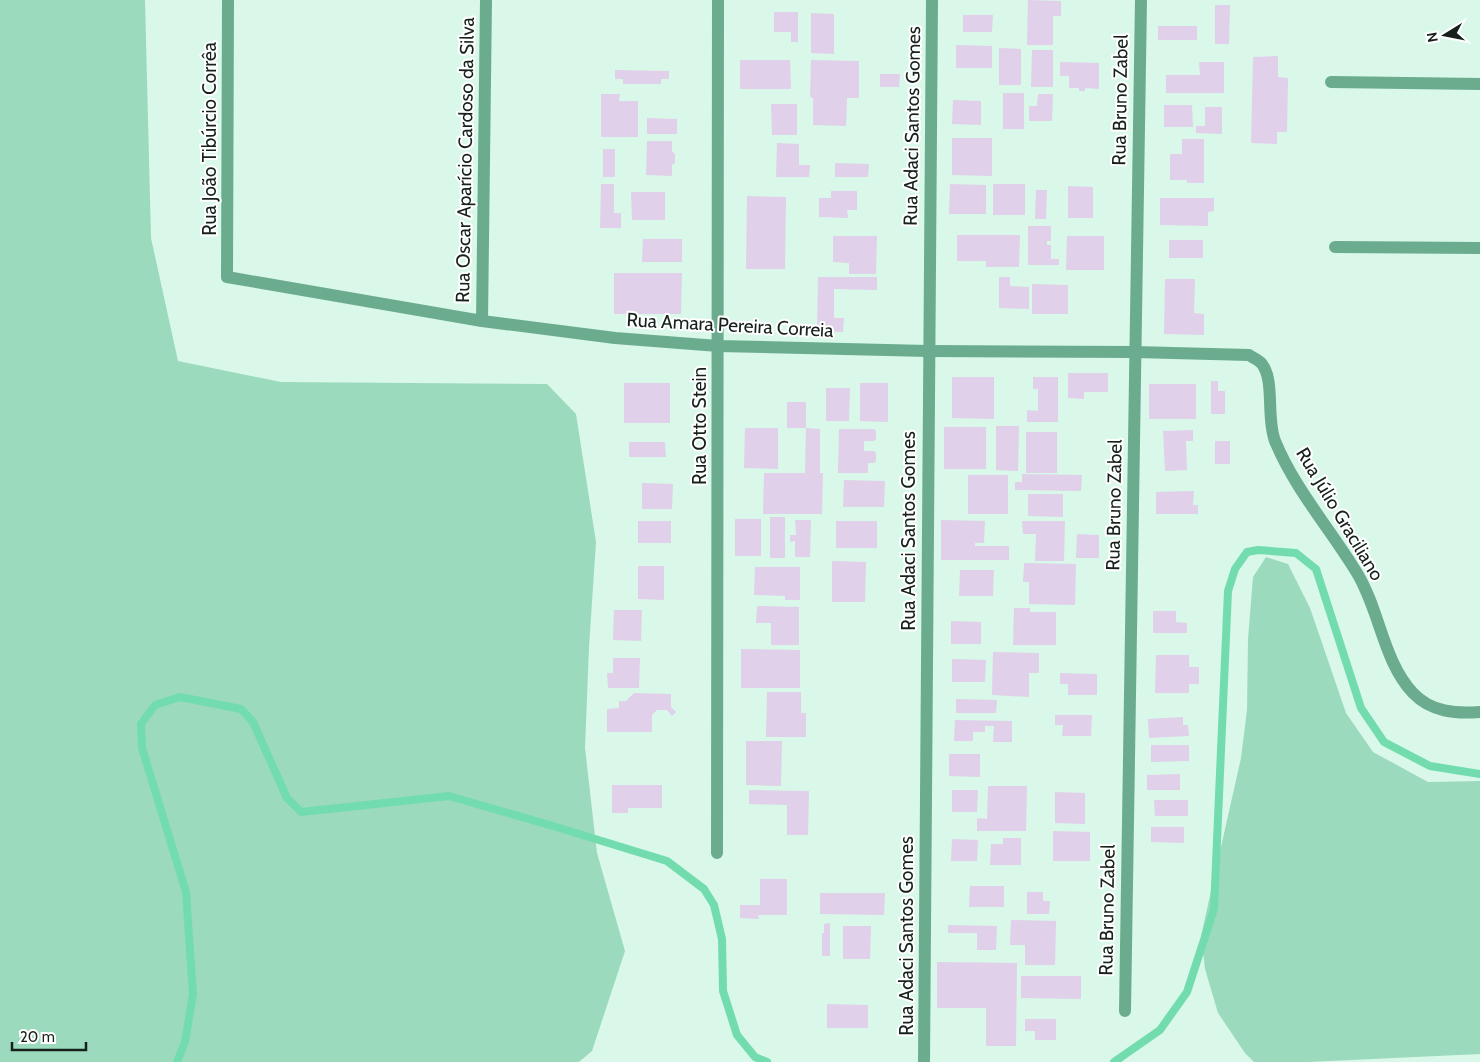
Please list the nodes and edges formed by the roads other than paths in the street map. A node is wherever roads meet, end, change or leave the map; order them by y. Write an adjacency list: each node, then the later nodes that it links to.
1 (228, 0): 10 (street, Rua João Tibúrcio Corrêa)
2 (486, 0): 11 (street, Rua Oscar Aparício Cardoso da Silva)
3 (718, 0): 12 (street, Rua Otto Stein)
4 (932, 0): 13 (street, Rua Adaci Santos Gomes)
5 (1141, 0): 14 (street, Rua Bruno Zabel)
6 (1331, 82): 7 (street)
7 (1480, 84)
8 (1334, 247): 9 (street)
9 (1480, 248)
10 (227, 278): 11 (street, Rua Amara Pereira Correia)
11 (482, 321): 12 (street, Rua Amara Pereira Correia)
12 (718, 346): 13 (street, Rua Amara Pereira Correia); 17 (street, Rua Otto Stein)
13 (928, 350): 14 (street, Rua Amara Pereira Correia); 19 (street, Rua Adaci Santos Gomes)
14 (1135, 352): 15 (street, Rua Amara Pereira Correia); 18 (street, Rua Bruno Zabel)
15 (1236, 354): 16 (street, Rua Júlio Graciliano)
16 (1480, 712)
17 (717, 853)
18 (1125, 1011)
19 (924, 1062)

